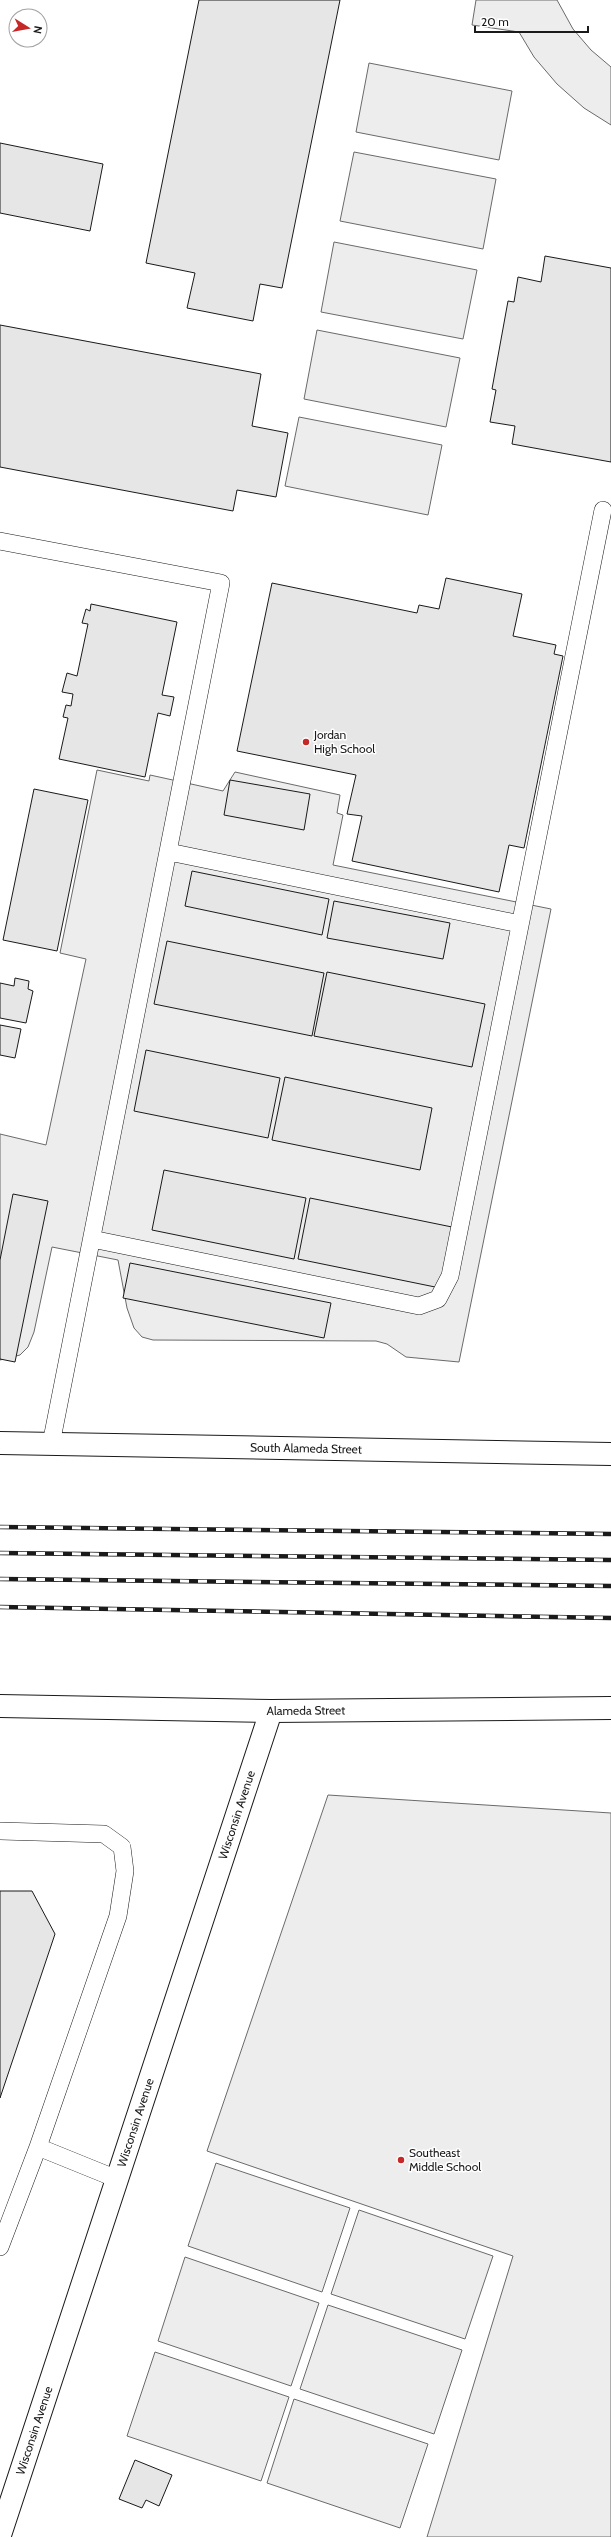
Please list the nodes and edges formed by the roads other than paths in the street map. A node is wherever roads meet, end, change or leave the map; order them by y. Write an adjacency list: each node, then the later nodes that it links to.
1 (604, 510): 4 (lane)
2 (0, 541): 3 (lane)
3 (169, 852): 4 (lane); 5 (lane)
4 (520, 924): 5 (lane)
5 (92, 1239): 7 (lane)
6 (0, 1443): 7 (street, South Alameda Street)
7 (51, 1444): 8 (street, South Alameda Street)
8 (611, 1454)
9 (0, 1706): 11 (street, Alameda Street)
10 (611, 1708): 11 (street, Alameda Street)
11 (271, 1711): 14 (street, Wisconsin Avenue)
12 (0, 1831): 13 (lane)
13 (38, 2147): 14 (lane); 15 (lane)
14 (117, 2179): 16 (street, Wisconsin Avenue)
15 (0, 2247)
16 (0, 2535)

